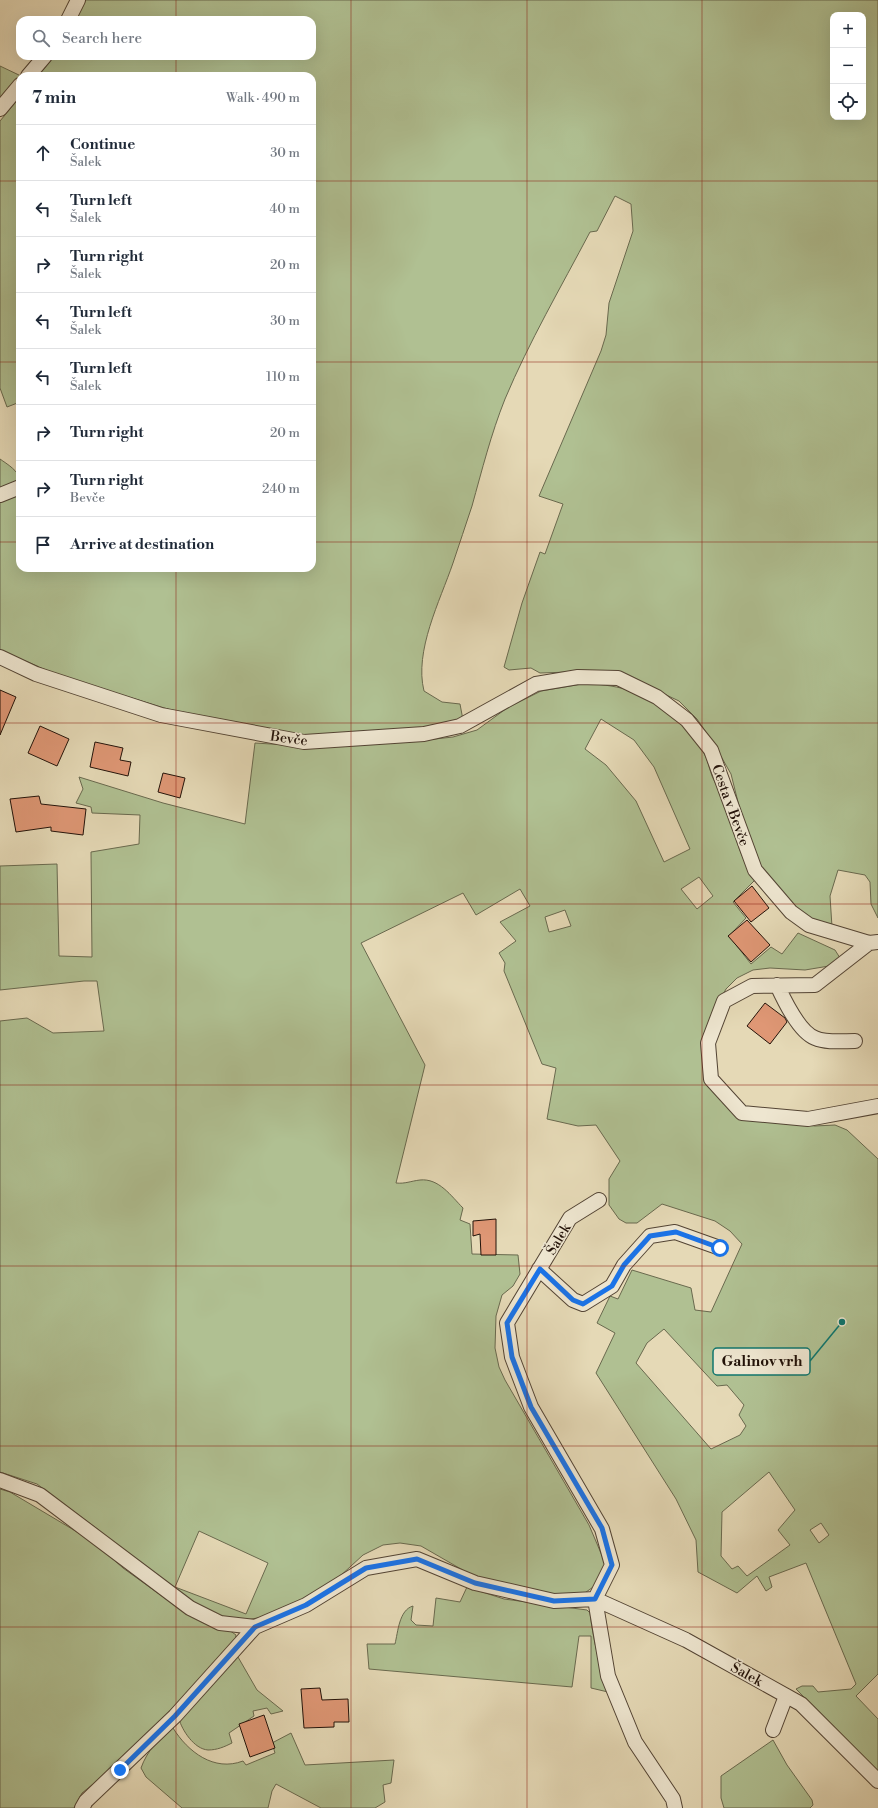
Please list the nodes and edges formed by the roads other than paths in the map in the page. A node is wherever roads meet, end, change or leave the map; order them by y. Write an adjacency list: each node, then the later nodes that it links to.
1 (78, 0): 2 (street)
2 (70, 16)
3 (42, 60): 4 (street)
4 (31, 72)
5 (16, 90): 6 (street)
6 (0, 109)
7 (16, 489): 8 (street)
8 (0, 495)
9 (0, 657): 10 (street, Bevče)
10 (578, 677): 11 (street, Cesta v Bevče)
11 (874, 942): 12 (street)
12 (777, 985): 13 (street); 14 (street)
13 (855, 1040)
14 (878, 1106)
15 (599, 1200): 17 (street, Šalek)
16 (720, 1248): 17 (street, Šalek)
17 (540, 1269): 19 (street, Šalek)
18 (0, 1480): 20 (street)
19 (595, 1599): 20 (street); 21 (street, Šalek); 25 (street)
20 (255, 1627): 24 (street)
21 (786, 1696): 22 (street); 23 (street, Šalek)
22 (773, 1730)
23 (878, 1780)
24 (82, 1808)
25 (675, 1808)

